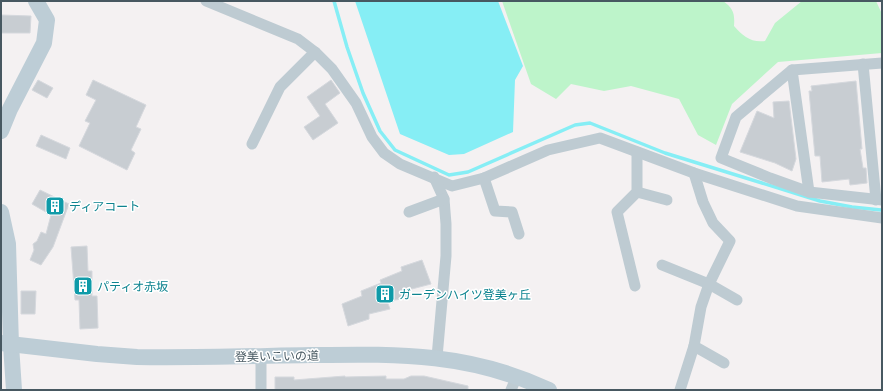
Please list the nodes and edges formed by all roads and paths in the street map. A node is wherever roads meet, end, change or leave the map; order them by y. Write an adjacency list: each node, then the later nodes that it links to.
1 (36, 1): 7 (street)
2 (206, 1): 3 (street)
3 (315, 52): 8 (street); 11 (street)
4 (882, 63): 5 (street)
5 (863, 64): 6 (street); 17 (street)
6 (792, 70): 14 (street); 14 (street)
7 (1, 131)
8 (252, 144)
9 (637, 152): 10 (street); 12 (street); 13 (street)
10 (694, 173): 20 (street); 23 (street)
11 (434, 178): 12 (street); 15 (street)
12 (484, 178): 21 (street)
13 (637, 192): 16 (street); 24 (street)
14 (809, 192): 17 (street)
15 (444, 199): 19 (street); 29 (street)
16 (667, 200)
17 (879, 200)
18 (1, 212): 26 (street)
19 (409, 212)
20 (882, 218)
21 (519, 234)
22 (662, 265): 23 (street)
23 (708, 284): 25 (street); 27 (street)
24 (635, 286)
25 (737, 300)
26 (6, 344): 28 (street, 登美いこいの道); 32 (street)
27 (694, 346): 30 (street); 35 (street)
28 (261, 356): 29 (street, 登美いこいの道); 33 (street)
29 (437, 357): 31 (street, 登美いこいの道)
30 (724, 362)
31 (514, 383): 34 (street, 登美いこいの道)
32 (14, 390)
33 (261, 390)
34 (549, 390)
35 (680, 390)

